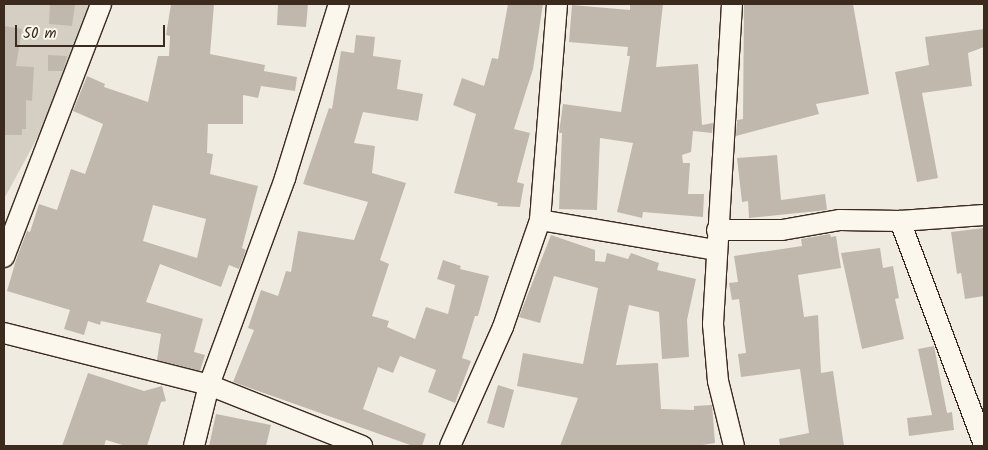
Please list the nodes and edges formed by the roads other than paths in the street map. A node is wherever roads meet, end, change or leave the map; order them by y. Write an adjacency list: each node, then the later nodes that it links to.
1 (101, 4): 10 (street)
2 (339, 4): 12 (street)
3 (557, 4): 6 (street)
4 (732, 4): 8 (street)
5 (984, 215): 7 (street)
6 (540, 220): 9 (street); 16 (street)
7 (900, 221): 8 (street); 13 (street)
8 (717, 230): 9 (street)
9 (716, 250): 17 (street)
10 (4, 258)
11 (4, 333): 12 (street)
12 (209, 385): 14 (street); 15 (street)
13 (984, 445)
14 (194, 446)
15 (362, 446)
16 (450, 446)
17 (734, 446)

